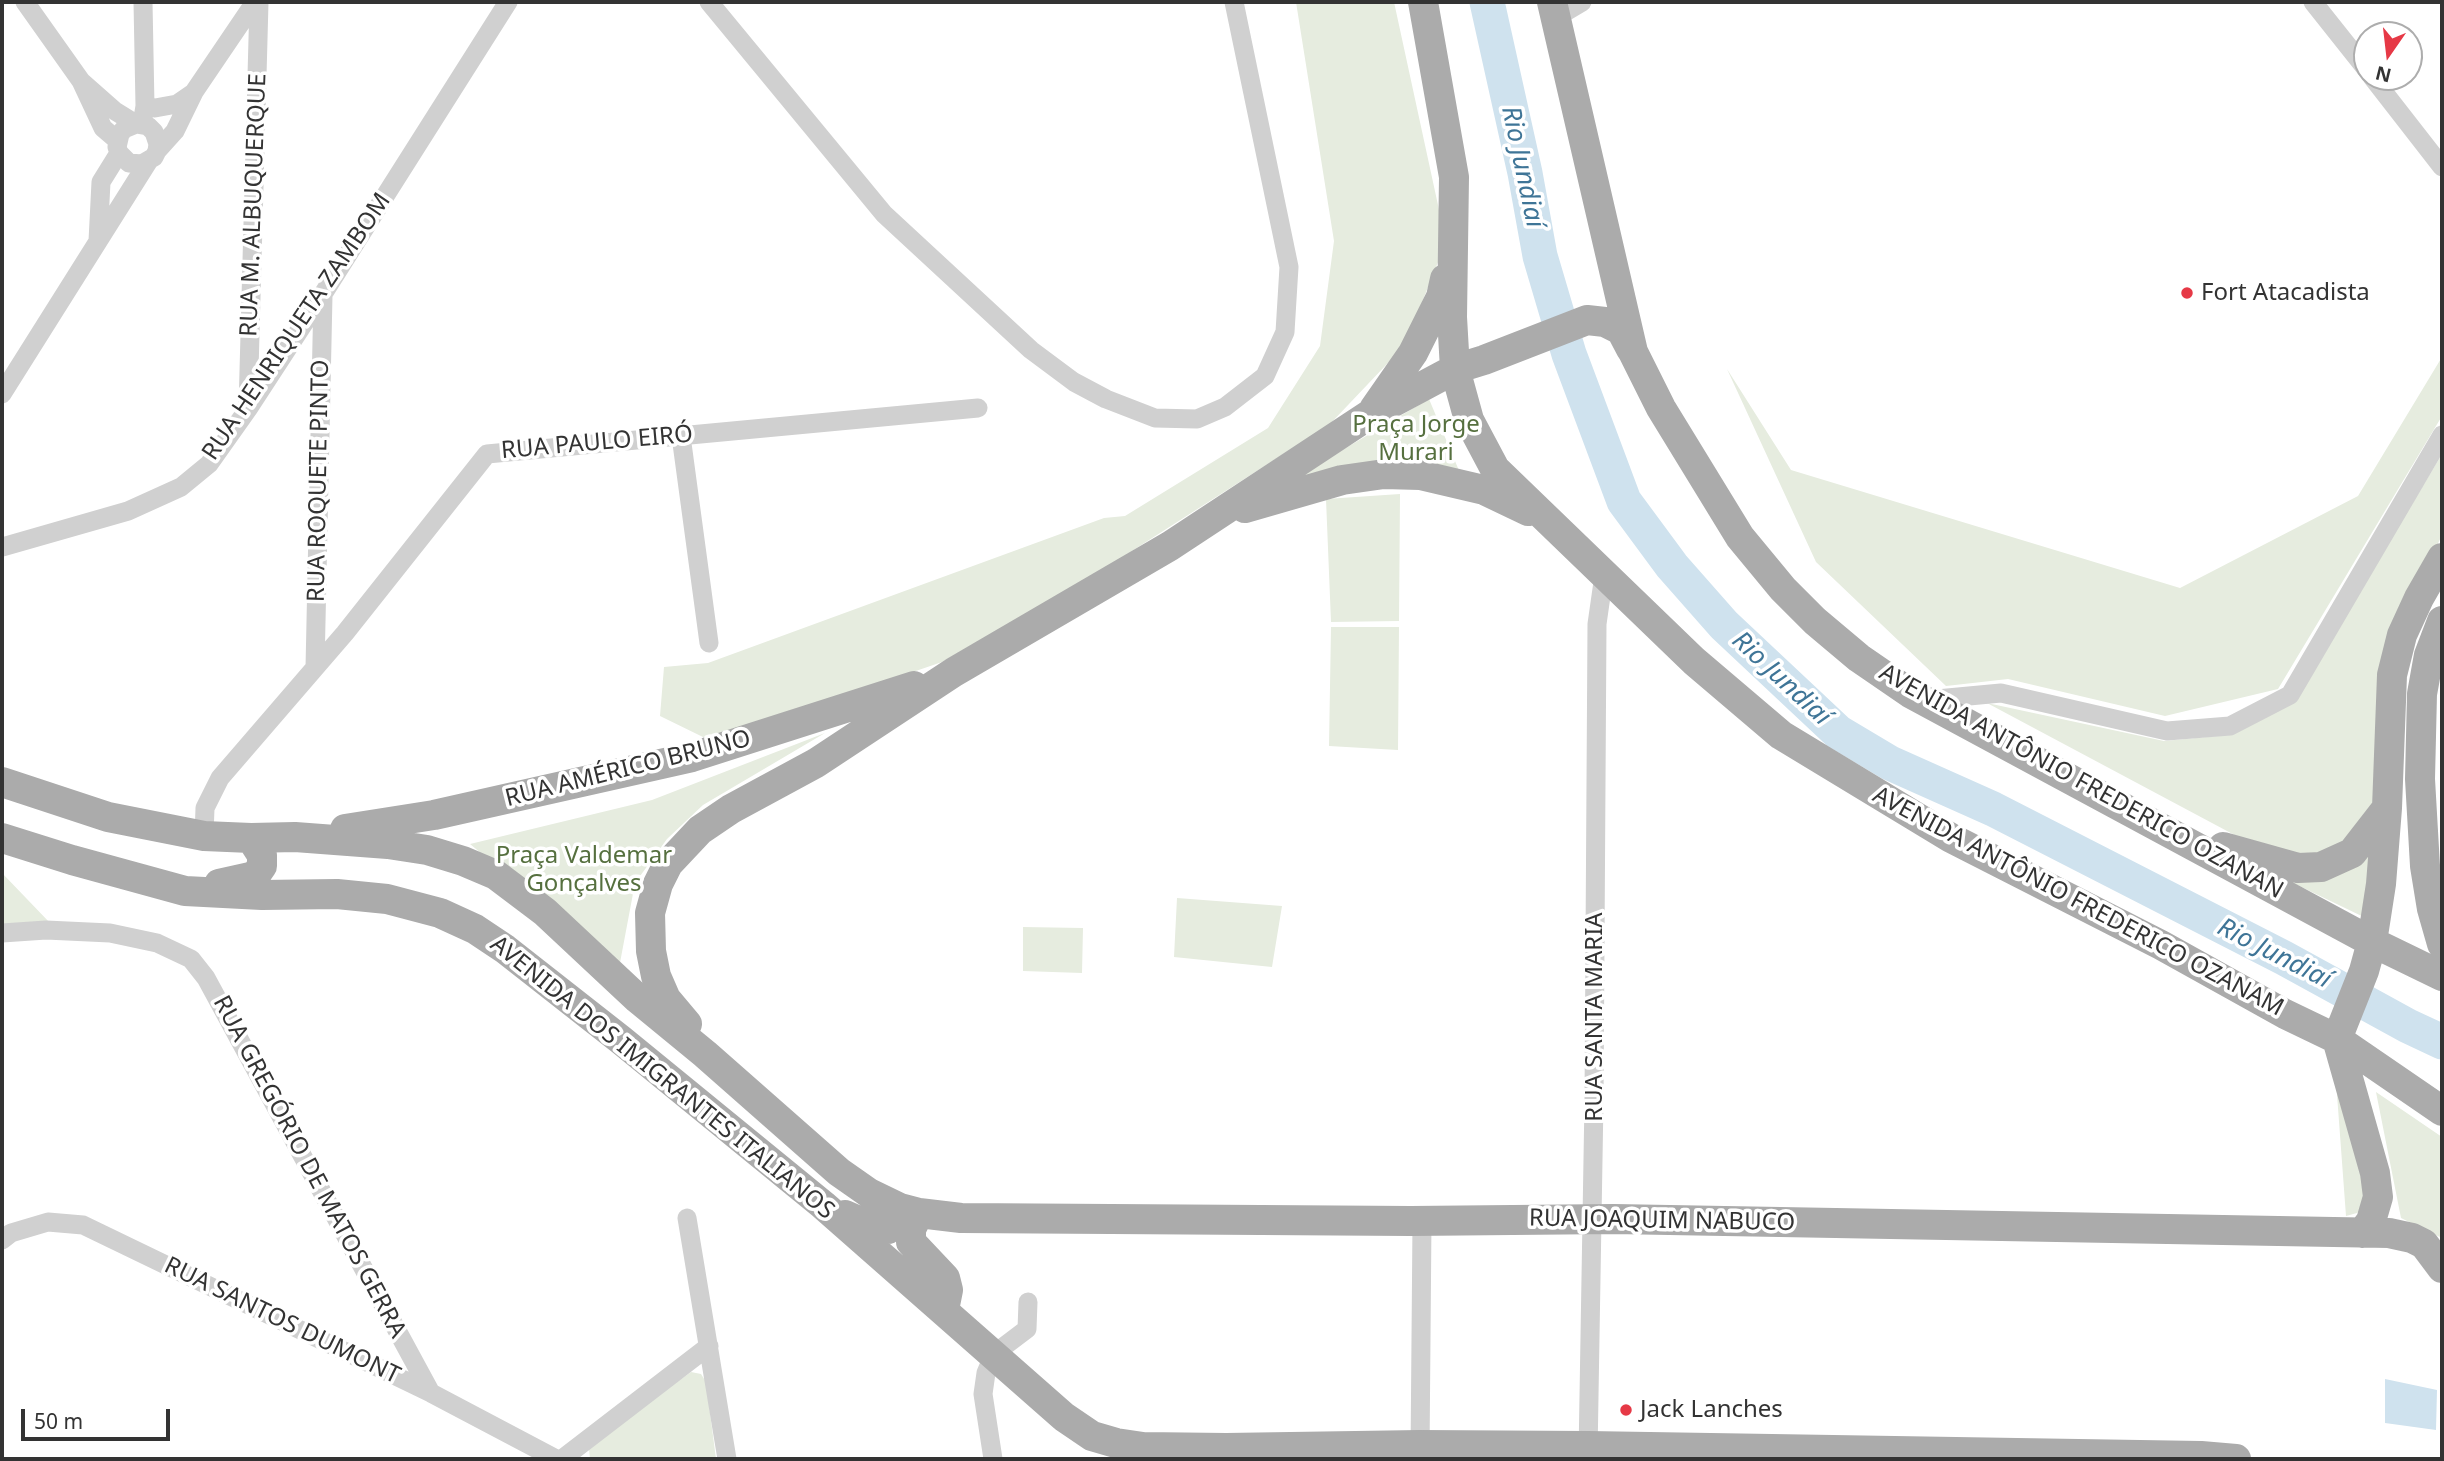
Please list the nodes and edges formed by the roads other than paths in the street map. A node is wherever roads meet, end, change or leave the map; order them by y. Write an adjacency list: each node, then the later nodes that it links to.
1 (25, 2): 12 (street)
2 (143, 2): 15 (street)
3 (257, 2): 14 (street); 26 (street, RUA M. ALBUQUERQUE)
4 (508, 2): 21 (street, RUA HENRIQUETA ZAMBOM)
5 (709, 2): 6 (street)
6 (1234, 2)
7 (1423, 2): 20 (main road)
8 (1582, 2): 10 (street)
9 (2313, 2): 11 (street)
10 (1554, 10): 22 (main road, AVENIDA ANTÔNIO FREDERICO OZANAN)
11 (2353, 52)
12 (81, 81): 15 (street); 16 (street)
13 (2383, 91): 18 (street)
14 (194, 92): 15 (street); 17 (street)
15 (141, 118): 16 (street); 17 (street)
16 (118, 147): 17 (street); 19 (street)
17 (153, 156): 19 (street)
18 (2442, 167)
19 (98, 242): 24 (street)
20 (1454, 244): 23 (main road, AVENIDA ANTÔNIO FREDERICO OZANAM); 27 (main road)
21 (323, 294): 26 (street, RUA HENRIQUETA ZAMBOM); 37 (street, RUA ROQUETE PINTO)
22 (1633, 352): 23 (main road); 39 (main road, AVENIDA ANTÔNIO FREDERICO OZANAN)
23 (1455, 369): 27 (main road); 31 (main road, AVENIDA ANTÔNIO FREDERICO OZANAM)
24 (2, 394)
25 (978, 408): 29 (street, RUA PAULO EIRÓ)
26 (248, 409): 32 (street, RUA HENRIQUETA ZAMBOM)
27 (1369, 415): 30 (main road)
28 (2442, 435): 39 (street)
29 (681, 436): 36 (street); 37 (street, RUA PAULO EIRÓ)
30 (1218, 516): 31 (main road); 38 (main road)
31 (1548, 520): 34 (main road, AVENIDA ANTÔNIO FREDERICO OZANAM)
32 (2, 547)
33 (2442, 558): 41 (main road)
34 (1604, 575): 52 (main road, AVENIDA ANTÔNIO FREDERICO OZANAM); 59 (street, RUA SANTA MARIA)
35 (2442, 621): 50 (main road)
36 (709, 643)
37 (315, 668): 43 (street, RUA PAULO EIRÓ)
38 (954, 673): 44 (main road, RUA AMÉRICO BRUNO); 53 (main road)
39 (1924, 700): 42 (main road, AVENIDA ANTÔNIO FREDERICO OZANAN)
40 (2, 782): 43 (main road, AVENIDA DOS IMIGRANTES ITALIANOS)
41 (2387, 808): 42 (main road); 49 (main road)
42 (2155, 826): 49 (main road, AVENIDA ANTÔNIO FREDERICO OZANAN)
43 (204, 836): 46 (main road, AVENIDA DOS IMIGRANTES ITALIANOS)
44 (295, 837): 46 (main road, AVENIDA DOS IMIGRANTES ITALIANOS); 53 (main road, AVENIDA DOS IMIGRANTES ITALIANOS)
45 (2, 838): 47 (main road, AVENIDA DOS IMIGRANTES ITALIANOS)
46 (251, 838): 47 (main road)
47 (185, 891): 55 (main road, AVENIDA DOS IMIGRANTES ITALIANOS)
48 (2, 933): 68 (street, RUA GREGÓRIO DE MATOS GERRA)
49 (2372, 942): 51 (main road, AVENIDA ANTÔNIO FREDERICO OZANAN); 52 (main road)
50 (2442, 944)
51 (2442, 976)
52 (2339, 1034): 54 (main road, AVENIDA ANTÔNIO FREDERICO OZANAM); 61 (main road)
53 (705, 1054): 56 (main road, AVENIDA DOS IMIGRANTES ITALIANOS)
54 (2442, 1111)
55 (823, 1205): 56 (main road); 65 (main road, AVENIDA DOS IMIGRANTES ITALIANOS)
56 (909, 1210): 58 (main road, AVENIDA DOS IMIGRANTES ITALIANOS); 65 (main road)
57 (687, 1218): 66 (street)
58 (961, 1218): 60 (main road, RUA JOAQUIM NABUCO)
59 (1592, 1219): 60 (main road, RUA JOAQUIM NABUCO); 61 (main road, RUA JOAQUIM NABUCO); 70 (street, RUA SANTA MARIA)
60 (1422, 1221): 69 (street)
61 (2362, 1233): 63 (main road, RUA JOAQUIM NABUCO)
62 (2, 1240): 68 (street, RUA SANTOS DUMONT)
63 (2442, 1268)
64 (1028, 1302): 67 (street)
65 (944, 1310): 67 (main road, AVENIDA DOS IMIGRANTES ITALIANOS)
66 (709, 1346): 72 (street); 73 (street)
67 (994, 1354): 69 (main road, AVENIDA DOS IMIGRANTES ITALIANOS); 74 (street)
68 (431, 1393): 71 (street, RUA SANTOS DUMONT)
69 (1420, 1452): 70 (main road, AVENIDA DOS IMIGRANTES ITALIANOS)
70 (1588, 1453): 75 (main road, AVENIDA DOS IMIGRANTES ITALIANOS)
71 (556, 1459)
72 (562, 1459)
73 (727, 1459)
74 (993, 1459)
75 (2236, 1459)

